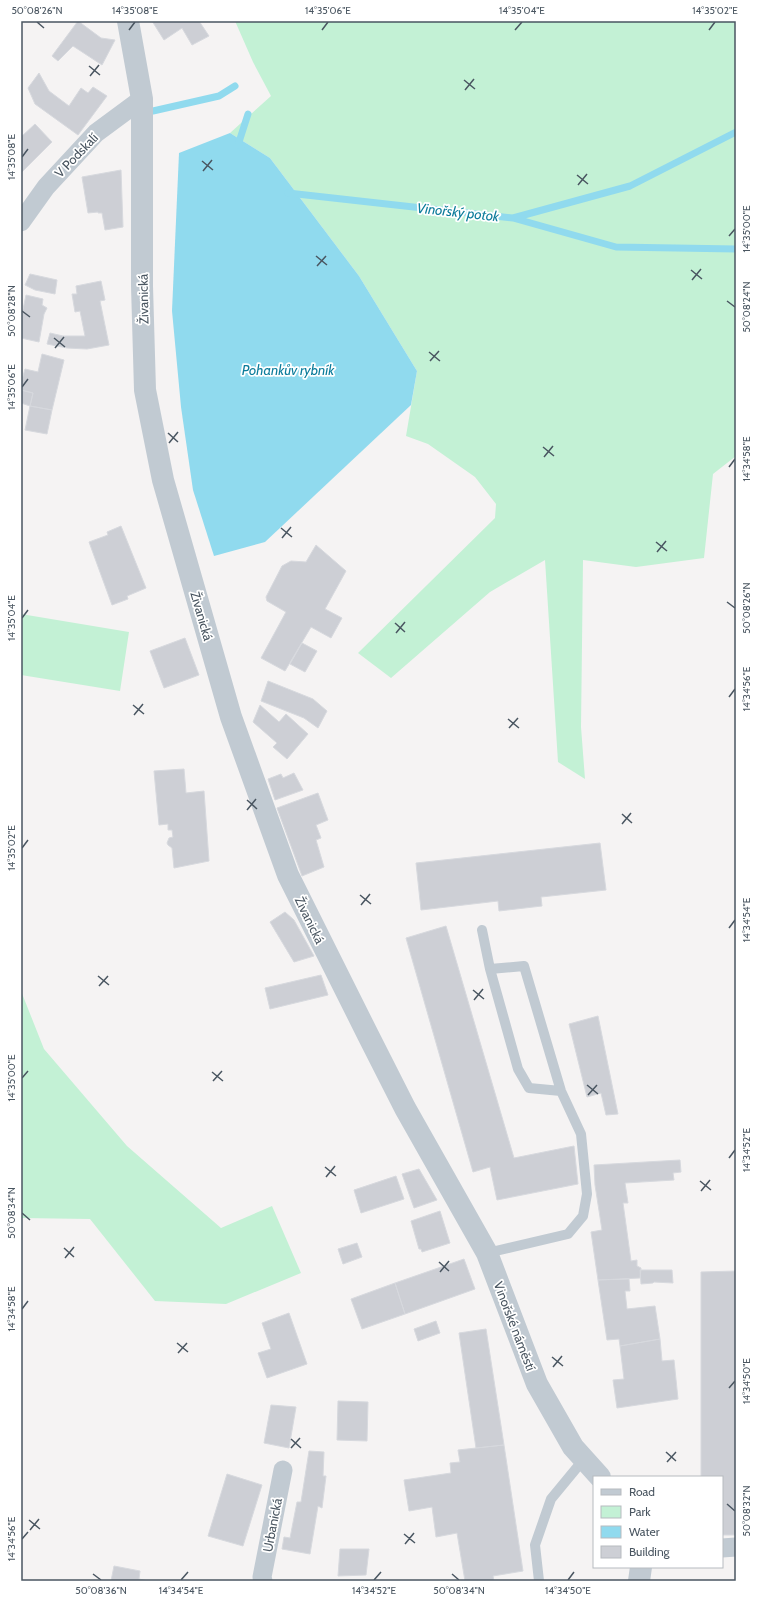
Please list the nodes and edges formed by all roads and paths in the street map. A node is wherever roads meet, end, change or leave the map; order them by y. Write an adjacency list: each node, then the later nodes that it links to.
1 (128, 21): 2 (street, Živanická)
2 (142, 99): 3 (street, V Podskalí); 7 (street, Živanická)
3 (21, 222)
4 (482, 930): 5 (lane)
5 (490, 969): 6 (lane); 6 (lane)
6 (561, 1091): 8 (lane)
7 (439, 1168): 8 (street, Vinořské náměstí)
8 (487, 1253): 9 (street, Vinořské náměstí)
9 (584, 1460): 11 (street, Vinořské náměstí); 16 (lane)
10 (282, 1470): 15 (street, Urbanická)
11 (599, 1476)
12 (736, 1547): 13 (street)
13 (723, 1548)
14 (641, 1568): 17 (street)
15 (263, 1581)
16 (538, 1581)
17 (639, 1581)

